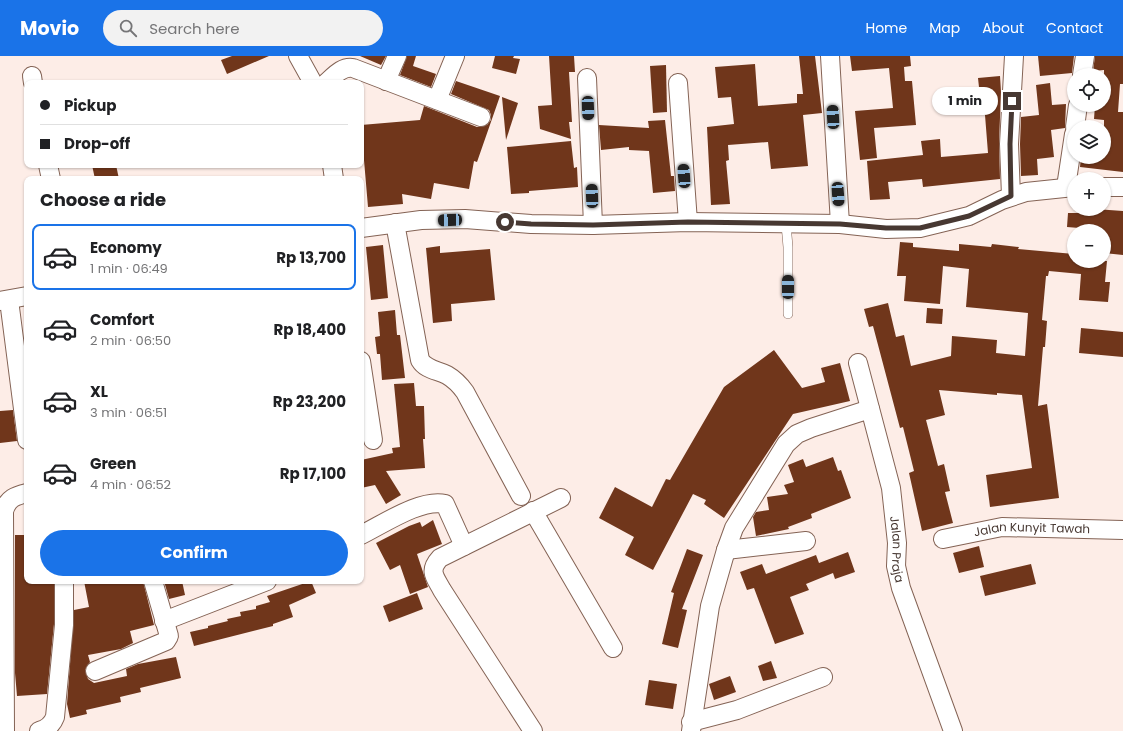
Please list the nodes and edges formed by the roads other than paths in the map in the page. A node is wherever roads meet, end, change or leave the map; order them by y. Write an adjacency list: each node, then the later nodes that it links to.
1 (298, 56): 9 (street)
2 (397, 56): 11 (street)
3 (455, 56): 13 (street)
4 (830, 56): 20 (street)
5 (1014, 56): 16 (street)
6 (1084, 56): 7 (street)
7 (1083, 68)
8 (587, 78): 21 (street)
9 (310, 80)
10 (330, 80): 11 (street)
11 (386, 81): 13 (street)
12 (678, 83): 17 (street)
13 (437, 100): 14 (street)
14 (481, 117)
15 (1067, 187): 16 (street)
16 (1011, 196): 20 (street)
17 (688, 222): 19 (street); 21 (street)
18 (395, 223): 21 (street); 22 (street); 32 (street)
19 (786, 224): 20 (street); 25 (lane)
20 (840, 224)
21 (593, 225)
22 (364, 228)
23 (24, 297): 24 (street)
24 (5, 300): 29 (street)
25 (788, 314)
26 (858, 363): 28 (street, Jalan Praja)
27 (364, 381): 30 (street)
28 (870, 409): 40 (street); 52 (street, Jalan Praja)
29 (24, 421)
30 (373, 440)
31 (24, 494): 49 (street)
32 (521, 496)
33 (562, 498): 34 (street)
34 (533, 511): 39 (street); 45 (street)
35 (1123, 530): 37 (street, Jalan Kunyit Tawah)
36 (364, 534): 39 (street)
37 (943, 539)
38 (806, 541): 40 (street)
39 (464, 546): 51 (street)
40 (726, 550): 48 (street)
41 (64, 584): 50 (street)
42 (154, 584): 44 (street)
43 (259, 584): 44 (street)
44 (164, 621): 46 (street)
45 (613, 648)
46 (96, 671)
47 (823, 677): 48 (street)
48 (691, 727)
49 (5, 731)
50 (39, 731)
51 (533, 731)
52 (953, 731)

